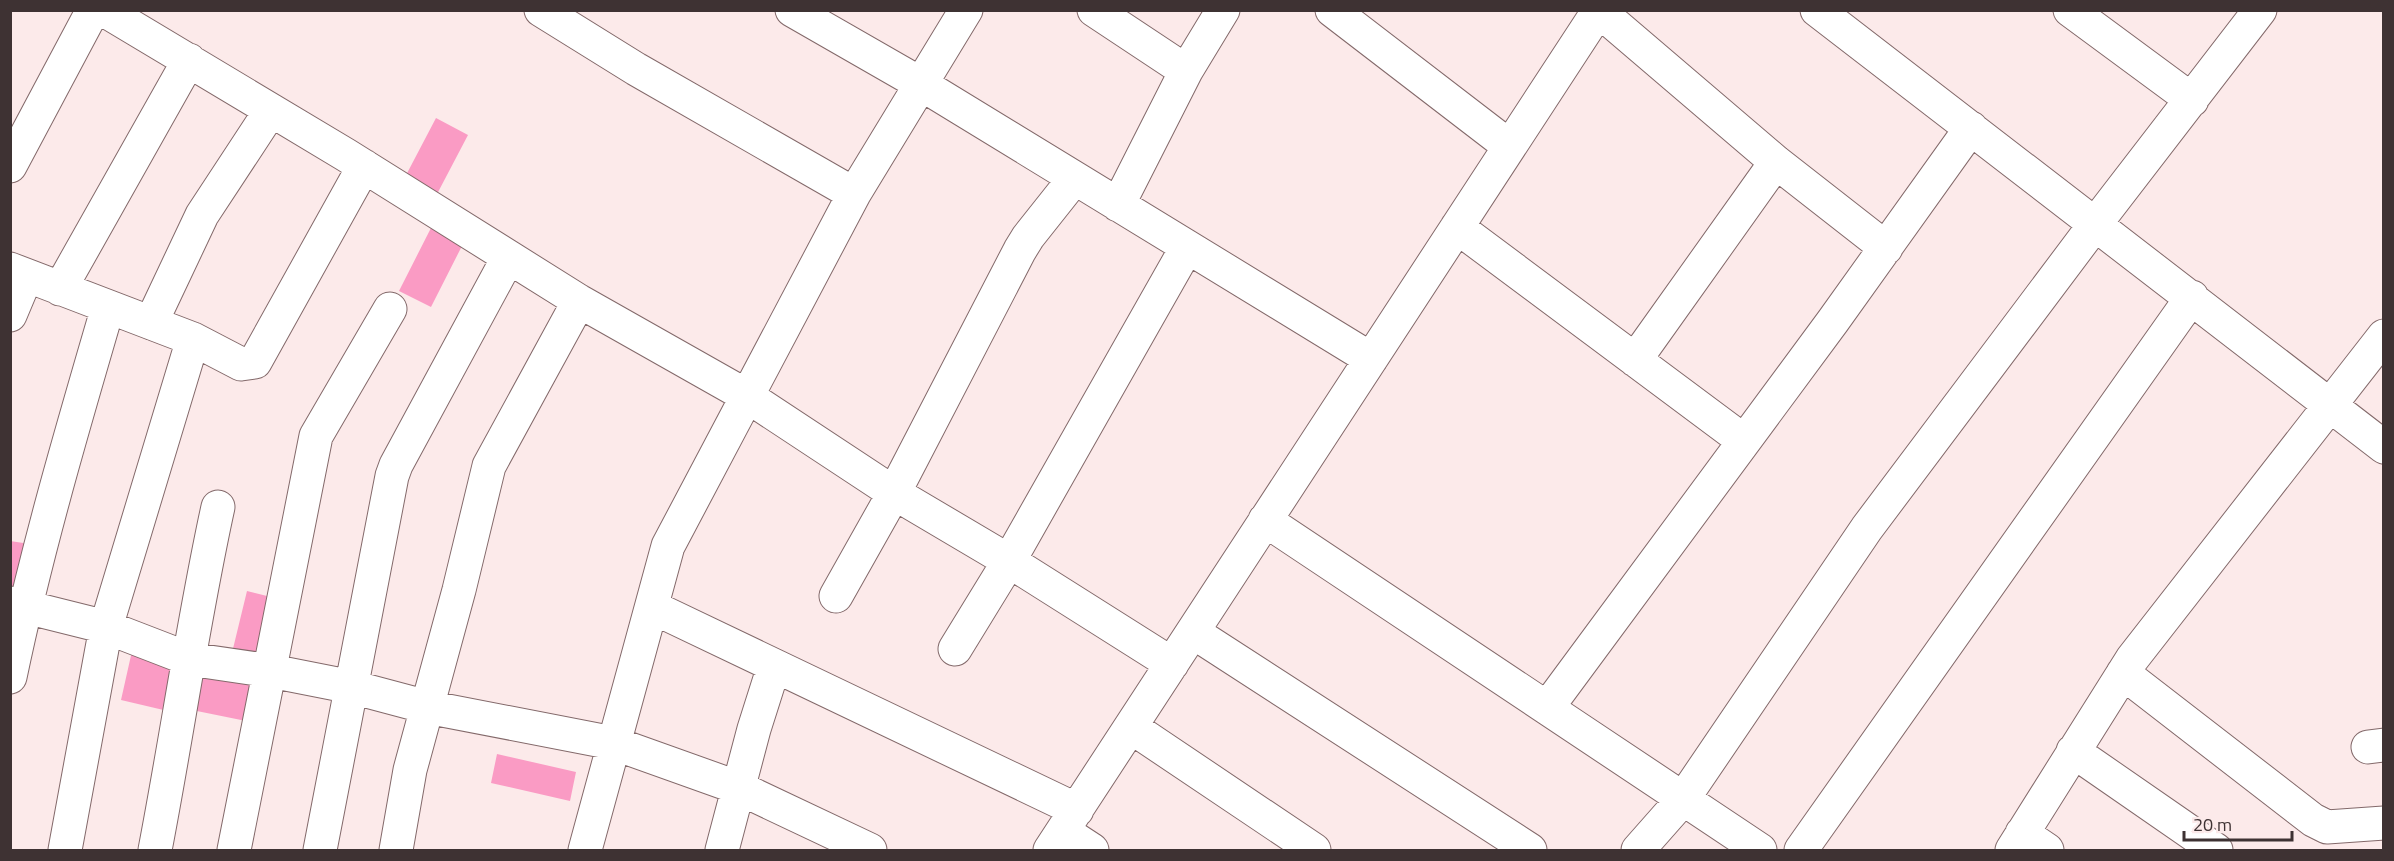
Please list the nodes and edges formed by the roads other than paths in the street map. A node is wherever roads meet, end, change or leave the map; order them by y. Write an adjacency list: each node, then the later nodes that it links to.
1 (93, 10): 21 (street)
2 (104, 10): 13 (street)
3 (541, 10): 24 (street)
4 (792, 10): 15 (street)
5 (966, 10): 15 (street)
6 (1094, 10): 14 (street)
7 (1223, 10): 14 (street)
8 (1332, 10): 19 (street)
9 (1817, 10): 18 (street)
10 (2070, 10): 16 (street)
11 (2260, 10): 16 (street)
12 (1598, 11): 19 (street); 20 (street)
13 (189, 60): 17 (street); 32 (street)
14 (1186, 71): 25 (street)
15 (921, 84): 23 (street); 24 (street)
16 (2192, 100): 26 (street)
17 (271, 110): 22 (street); 38 (street)
18 (1971, 128): 26 (street); 29 (street)
19 (1509, 146): 27 (street)
20 (1776, 162): 29 (street); 42 (street)
21 (10, 166)
22 (364, 166): 30 (street); 40 (street)
23 (1074, 179): 25 (street); 47 (street)
24 (854, 194): 43 (street)
25 (1118, 205): 28 (street)
26 (2096, 223): 33 (street); 70 (street)
27 (1456, 227): 41 (street); 42 (street)
28 (1187, 247): 41 (street); 50 (street)
29 (1886, 248): 45 (street)
30 (508, 258): 34 (street); 63 (street)
31 (18, 273): 32 (street); 37 (street)
32 (60, 290): 35 (street)
33 (2192, 297): 44 (street); 87 (street)
34 (579, 301): 43 (street); 64 (street)
35 (108, 307): 38 (street); 52 (street)
36 (390, 309): 60 (street)
37 (10, 315)
38 (151, 323): 40 (street)
39 (2384, 336): 44 (street)
40 (193, 339): 54 (street)
41 (1371, 359): 49 (street)
42 (1635, 360): 45 (street)
43 (747, 396): 47 (street); 53 (street)
44 (2330, 405): 46 (street); 61 (street)
45 (1744, 441): 65 (street)
46 (2384, 447)
47 (894, 493): 50 (street); 51 (street)
48 (218, 507): 57 (street)
49 (1265, 520): 55 (street); 65 (street)
50 (1009, 561): 56 (street); 58 (street)
51 (836, 596)
52 (18, 605): 54 (street); 62 (street)
53 (652, 607): 59 (street); 67 (street)
54 (106, 627): 57 (street); 74 (street)
55 (1193, 632): 58 (street); 84 (street)
56 (955, 649)
57 (189, 659): 60 (street); 75 (street)
58 (1172, 664): 66 (street)
59 (774, 666): 69 (street); 72 (street)
60 (271, 671): 63 (street); 76 (street)
61 (2123, 673): 68 (street); 71 (street)
62 (10, 677)
63 (352, 687): 64 (street); 77 (street)
64 (427, 707): 67 (street); 78 (street)
65 (1547, 708): 70 (street)
66 (1131, 727): 72 (street); 83 (street)
67 (613, 743): 69 (street); 79 (street)
68 (2073, 751): 73 (street); 88 (street)
69 (739, 788): 80 (street); 81 (street)
70 (1683, 799): 85 (street); 86 (street)
71 (2384, 823)
72 (1063, 830): 82 (street)
73 (2027, 845)
74 (65, 850)
75 (155, 850)
76 (234, 850)
77 (320, 850)
78 (396, 850)
79 (585, 850)
80 (722, 850)
81 (870, 850)
82 (1092, 850)
83 (1314, 850)
84 (1530, 850)
85 (1638, 850)
86 (1760, 850)
87 (1802, 850)
88 (2216, 850)

